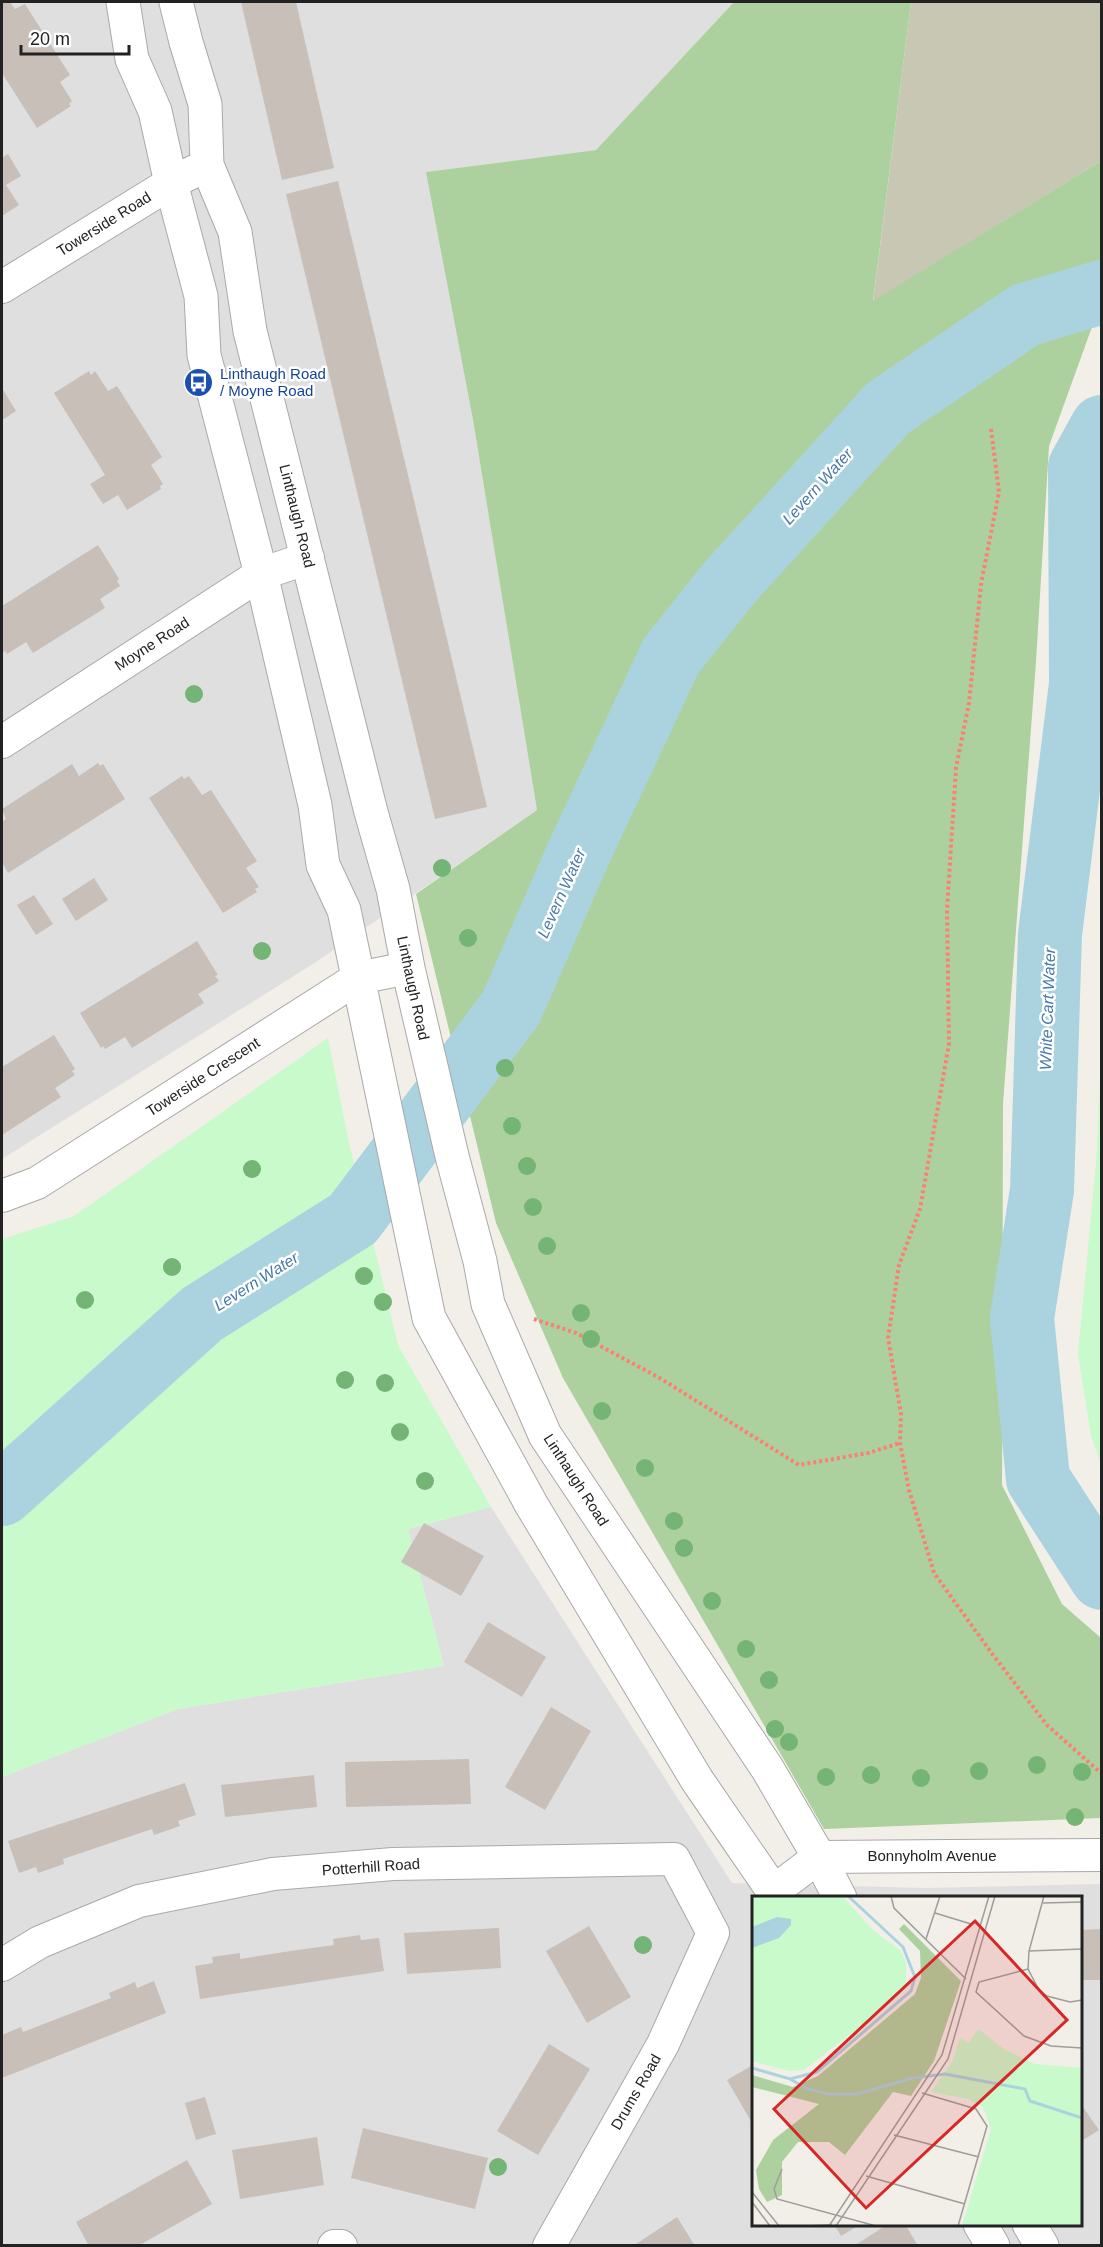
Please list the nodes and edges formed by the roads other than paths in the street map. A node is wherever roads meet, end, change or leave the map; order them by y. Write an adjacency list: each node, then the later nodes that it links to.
1 (123, 2): 4 (street)
2 (176, 2): 3 (street, Linthaugh Road)
3 (207, 165): 4 (street, Towerside Road); 6 (street, Linthaugh Road)
4 (171, 183): 5 (street, Towerside Road); 7 (street)
5 (2, 287)
6 (308, 558): 7 (street, Moyne Road); 9 (street, Linthaugh Road)
7 (261, 574): 8 (street, Moyne Road); 10 (street)
8 (2, 741)
9 (408, 968): 10 (street, Towerside Crescent); 13 (street, Linthaugh Road)
10 (358, 978): 11 (street, Towerside Crescent); 14 (street)
11 (2, 1196)
12 (1101, 1855): 13 (street, Bonnyholm Avenue)
13 (819, 1857): 14 (street); 15 (street, Linthaugh Road)
14 (776, 1894)
15 (839, 1896)
16 (713, 1933): 17 (street, Potterhill Road); 22 (street, Drums Road)
17 (2, 1965)
18 (981, 2226): 23 (street)
19 (1030, 2226): 24 (street)
20 (334, 2246): 21 (street)
21 (341, 2246)
22 (549, 2246)
23 (993, 2246)
24 (1042, 2246)

